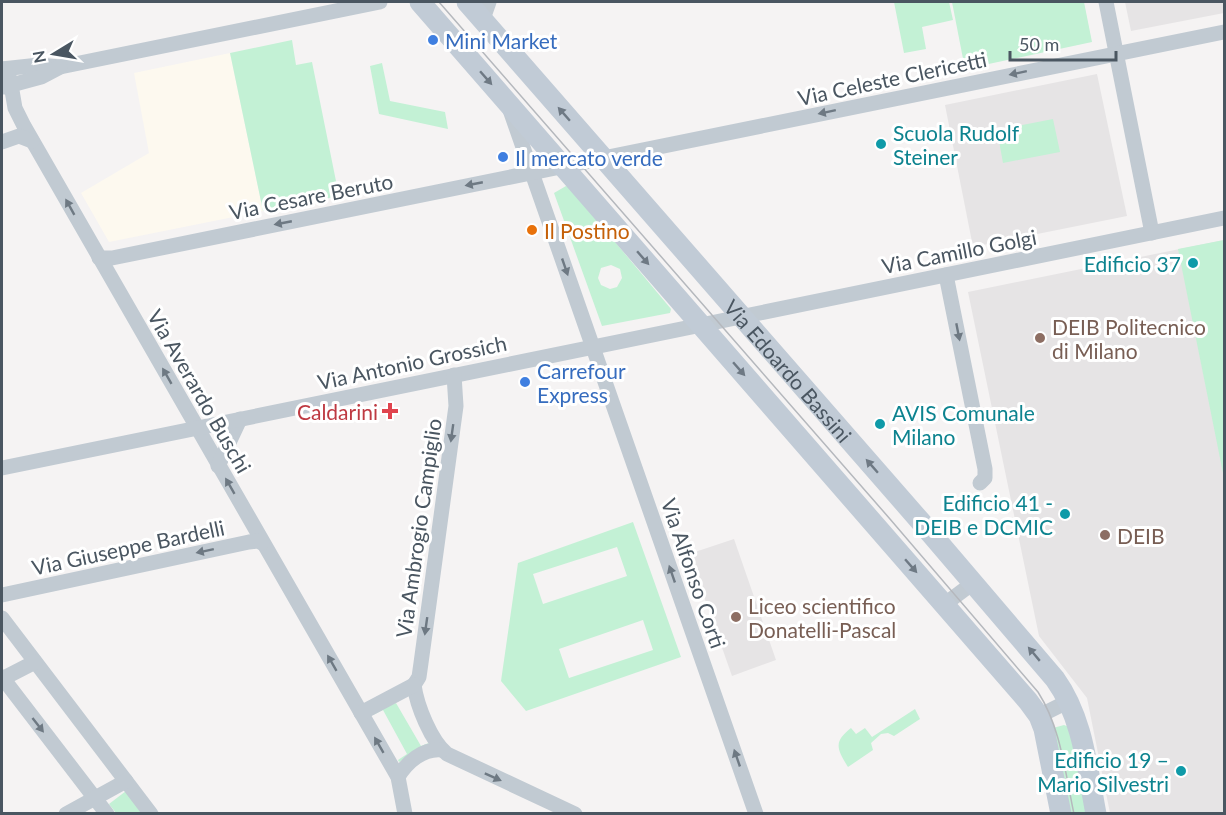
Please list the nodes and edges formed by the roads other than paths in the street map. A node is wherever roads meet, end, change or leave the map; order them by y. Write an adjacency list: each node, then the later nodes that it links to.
1 (374, 2): 8 (street)
2 (420, 2): 11 (street, Via Edoardo Bassini, one-way to 11)
3 (467, 2): 5 (street, Via Edoardo Bassini)
4 (1106, 2): 7 (street)
5 (486, 10): 14 (street, Via Edoardo Bassini, one-way to 5)
6 (1224, 32): 7 (street, Via Celeste Clericetti)
7 (1116, 53): 14 (street, Via Celeste Clericetti, one-way to 14); 18 (street)
8 (60, 67): 9 (street); 10 (street)
9 (3, 69): 10 (street, Via Averardo Buschi)
10 (6, 87): 12 (street, Via Averardo Buschi)
11 (507, 101): 15 (street, Via Edoardo Bassini); 16 (street, Via Edoardo Bassini)
12 (33, 141): 13 (street); 19 (street, Via Averardo Buschi, one-way to 12)
13 (2, 142)
14 (603, 158): 15 (street); 21 (street, Via Edoardo Bassini)
15 (563, 166): 16 (street); 22 (street, Via Edoardo Bassini, one-way to 22)
16 (532, 172): 19 (street, Via Cesare Beruto, one-way to 19); 23 (street, Via Edoardo Bassini, one-way to 23)
17 (1224, 218): 18 (street, Via Camillo Golgi)
18 (1152, 233): 20 (street, Via Camillo Golgi)
19 (99, 258): 26 (street, Via Averardo Buschi, one-way to 19)
20 (946, 275): 21 (street, Via Camillo Golgi); 29 (street, one-way to 29)
21 (741, 316): 22 (street, Via Camillo Golgi); 31 (street, Via Edoardo Bassini, one-way to 21)
22 (701, 325): 23 (street, Via Edoardo Bassini); 33 (street, Via Edoardo Bassini, one-way to 33)
23 (593, 347): 24 (street, Via Antonio Grossich); 50 (street, Via Alfonso Corti, one-way to 23)
24 (454, 375): 25 (street, Via Antonio Grossich); 37 (street, Via Ambrogio Campiglio, one-way to 37)
25 (240, 419): 26 (street, Via Antonio Grossich); 27 (street)
26 (196, 427): 27 (street, Via Averardo Buschi); 28 (street, Via Antonio Grossich)
27 (218, 466): 30 (street, Via Averardo Buschi, one-way to 27)
28 (2, 468)
29 (980, 483)
30 (262, 543): 32 (street, Via Giuseppe Bardelli, one-way to 32); 39 (street, Via Averardo Buschi, one-way to 30)
31 (973, 583): 33 (street); 38 (street, Via Edoardo Bassini, one-way to 31)
32 (2, 595)
33 (945, 604): 40 (street, Via Edoardo Bassini)
34 (2, 618): 35 (street)
35 (35, 662): 36 (street); 43 (street)
36 (2, 678): 44 (street, one-way to 44)
37 (414, 685): 39 (street); 41 (street)
38 (1069, 701): 40 (street); 52 (street, Via Edoardo Bassini)
39 (361, 713): 42 (street, Via Averardo Buschi, one-way to 39)
40 (1039, 716): 51 (street, Via Edoardo Bassini)
41 (442, 750): 42 (street); 49 (street, one-way to 49)
42 (398, 777): 48 (street, Via Averardo Buschi)
43 (126, 781): 44 (street); 47 (street)
44 (95, 798): 45 (street); 46 (street)
45 (66, 813)
46 (106, 813)
47 (151, 813)
48 (405, 813)
49 (575, 813)
50 (756, 813)
51 (1061, 813)
52 (1096, 813)

